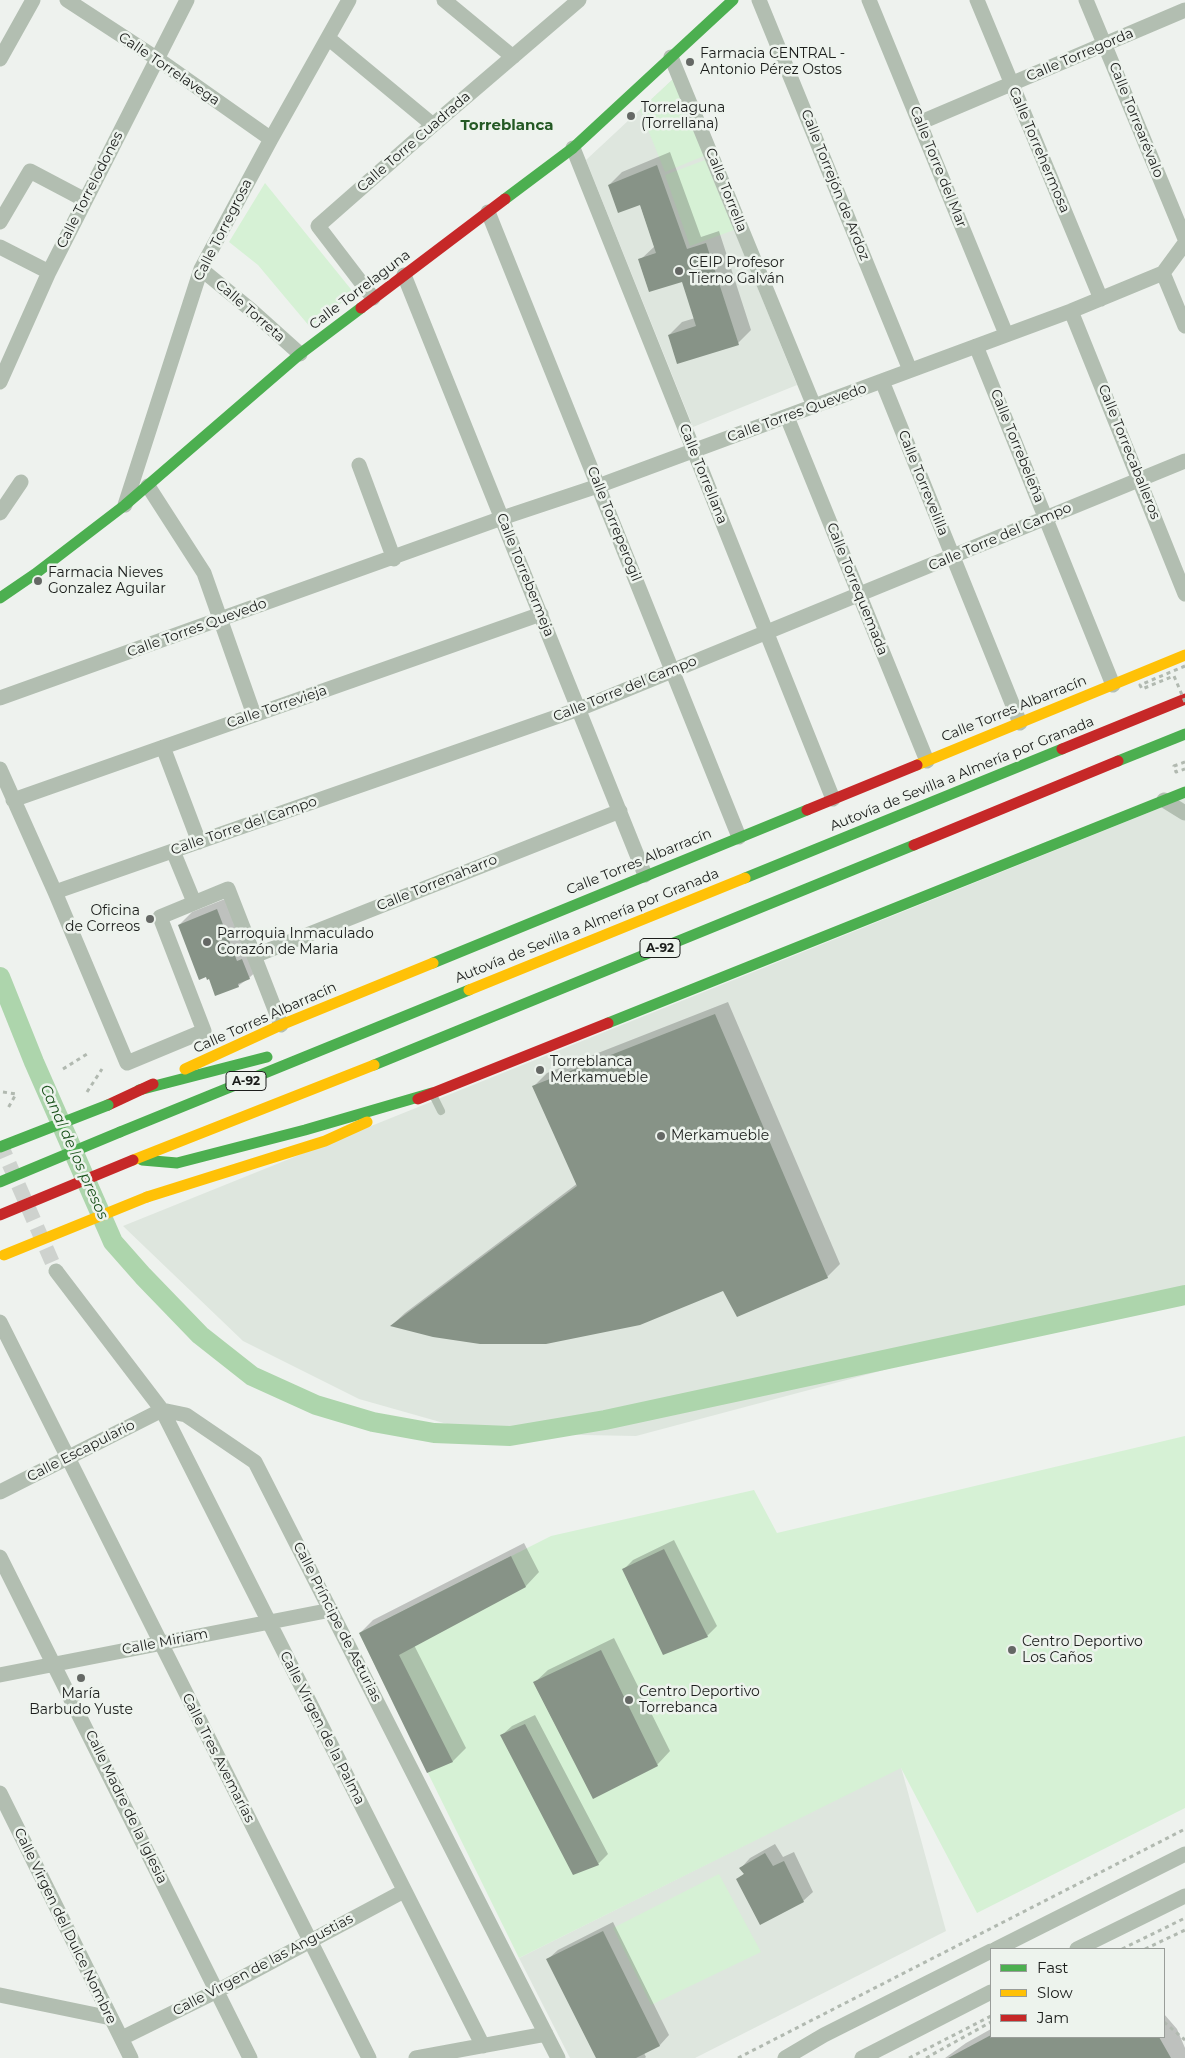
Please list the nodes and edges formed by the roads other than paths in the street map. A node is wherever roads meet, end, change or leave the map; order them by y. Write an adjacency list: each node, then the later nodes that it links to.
1 (33, 0): 18 (street)
2 (66, 0): 17 (street, Calle Torrelavega)
3 (186, 0): 17 (street, Calle Torrelodones)
4 (349, 0): 13 (street, Calle Torregrosa)
5 (444, 0): 15 (street)
6 (579, 0): 15 (street, Calle Torre Cuadrada)
7 (733, 0): 16 (main road, Calle Torrelaguna)
8 (759, 0): 40 (street, Calle Torrejón de Ardoz)
9 (869, 0): 20 (street, Calle Torre del Mar)
10 (977, 0): 19 (street, Calle Torrehermosa)
11 (1086, 0): 14 (street, Calle Torrearévalo)
12 (1185, 10): 14 (street, Calle Torregorda)
13 (328, 38): 21 (street); 22 (street, Calle Torregrosa)
14 (1104, 44): 19 (street, Calle Torregorda); 27 (street, Calle Torrearévalo)
15 (513, 57): 21 (street, Calle Torre Cuadrada)
16 (671, 57): 23 (main road, Calle Torrelaguna); 43 (street, Calle Torrella)
17 (156, 58): 22 (street, Calle Torrelavega); 24 (street, Calle Torrelodones)
18 (0, 59)
19 (1012, 84): 20 (street, Calle Torregorda); 34 (street, Calle Torrehermosa)
20 (919, 123): 37 (street, Calle Torre del Mar)
21 (433, 125): 33 (street, Calle Torre Cuadrada)
22 (270, 139): 29 (street, Calle Torregrosa)
23 (572, 148): 25 (main road, Calle Torrelaguna); 45 (street, Calle Torrellana)
24 (85, 200): 26 (street); 30 (street, Calle Torrelodones)
25 (488, 212): 32 (main road, Calle Torrelaguna); 51 (street, Calle Torreperogil)
26 (0, 222)
27 (1185, 241): 31 (street)
28 (0, 247): 30 (street)
29 (201, 269): 39 (street, Calle Torreta); 52 (street, Calle Torregrosa)
30 (49, 272): 42 (street, Calle Torrelodones)
31 (1163, 273): 34 (street, Calle Torres Quevedo); 36 (street)
32 (404, 275): 33 (main road, Calle Torrelaguna); 54 (street, Calle Torrebermeja)
33 (373, 298): 39 (main road, Calle Torrelaguna)
34 (1101, 299): 35 (street, Calle Torres Quevedo)
35 (1071, 311): 37 (street, Calle Torres Quevedo); 48 (street, Calle Torrecaballeros)
36 (1185, 326)
37 (1006, 334): 38 (street, Calle Torres Quevedo)
38 (976, 346): 40 (street, Calle Torres Quevedo); 55 (street, Calle Torrebeleña)
39 (300, 354): 50 (main road, Calle Torrelaguna)
40 (910, 370): 41 (street, Calle Torres Quevedo)
41 (882, 381): 43 (street, Calle Torres Quevedo); 56 (street, Calle Torrevelilla)
42 (0, 382)
43 (814, 406): 44 (street, Calle Torres Quevedo)
44 (787, 417): 45 (street, Calle Torres Quevedo); 58 (street, Calle Torrequemada)
45 (694, 451): 51 (street, Calle Torres Quevedo); 63 (street, Calle Torrellana)
46 (1185, 460): 48 (street, Calle Torre del Campo)
47 (359, 465): 57 (street)
48 (1140, 479): 55 (street, Calle Torre del Campo); 59 (street, Calle Torrecaballeros)
49 (21, 482): 53 (street)
50 (148, 486): 52 (main road, Calle Torrelaguna); 62 (street)
51 (598, 486): 54 (street, Calle Torres Quevedo); 65 (street, Calle Torreperogil)
52 (124, 504): 60 (main road, Calle Torrelaguna)
53 (0, 513)
54 (502, 518): 57 (street, Calle Torres Quevedo); 61 (street, Calle Torrebermeja)
55 (1046, 518): 56 (street, Calle Torre del Campo); 66 (street, Calle Torrebeleña)
56 (952, 557): 58 (street, Calle Torre del Campo); 71 (street, Calle Torrevelilla)
57 (394, 559): 62 (street, Calle Torres Quevedo)
58 (859, 594): 63 (street, Calle Torre del Campo); 74 (street, Calle Torrequemada)
59 (1185, 594)
60 (0, 598)
61 (540, 614): 69 (street, Calle Torrebermeja); 70 (street, Calle Torrevieja)
62 (222, 619): 67 (street, Calle Torres Quevedo); 70 (street)
63 (767, 632): 65 (street, Calle Torre del Campo); 77 (street, Calle Torrellana)
64 (1185, 655): 66 (main road, Calle Torres Albarracín)
65 (673, 670): 69 (street, Calle Torre del Campo); 82 (street, Calle Torreperogil)
66 (1114, 685): 71 (main road, Calle Torres Albarracín)
67 (0, 698)
68 (1185, 701): 90 (main road, Autovía de Sevilla a Almería por Granada / A-92)
69 (579, 709): 80 (street, Calle Torrebermeja); 83 (street, Calle Torre del Campo)
70 (254, 715): 73 (street, Calle Torrevieja)
71 (1020, 723): 74 (main road, Calle Torres Albarracín)
72 (1185, 734): 95 (main road, A-92)
73 (163, 747): 78 (street, Calle Torrevieja); 83 (street)
74 (927, 761): 77 (main road, Calle Torres Albarracín)
75 (0, 769): 78 (street)
76 (1185, 792): 79 (main road)
77 (833, 799): 82 (main road, Calle Torres Albarracín)
78 (14, 800): 86 (street)
79 (1164, 800): 81 (street); 92 (main road)
80 (620, 811): 85 (street, Calle Torrebermeja); 88 (street, Calle Torrenaharro)
81 (1185, 813)
82 (739, 837): 85 (main road, Calle Torres Albarracín)
83 (198, 842): 84 (street, Calle Torre del Campo)
84 (174, 851): 86 (street, Calle Torre del Campo); 87 (street)
85 (645, 875): 89 (main road, Calle Torres Albarracín)
86 (55, 892): 87 (street)
87 (194, 902): 88 (street)
88 (254, 956): 89 (street)
89 (281, 1025): 91 (main road, Calle Torres Albarracín)
90 (372, 1030): 91 (main road); 96 (main road, Autovía de Sevilla a Almería por Granada / A-92, bridge)
91 (139, 1090): 94 (main road, Calle Torres Albarracín, bridge)
92 (432, 1093): 93 (lane); 95 (main road); 98 (main road, bridge)
93 (441, 1111)
94 (0, 1147)
95 (133, 1160): 97 (main road, A-92, bridge)
96 (0, 1182)
97 (0, 1215)
98 (2, 1256)
99 (56, 1271): 101 (street)
100 (0, 1322): 102 (street, Calle Tres Avemarías)
101 (162, 1410): 102 (street, Calle Escapulario); 105 (street, Calle Príncipe de Asturias); 106 (street, Calle Virgen de la Palma)
102 (68, 1458): 103 (street, Calle Escapulario); 107 (street, Calle Tres Avemarías)
103 (0, 1492)
104 (0, 1557): 108 (street, Calle Madre de la Iglesia)
105 (331, 1610): 106 (street, Calle Miriam); 122 (street, Calle Príncipe de Asturias)
106 (268, 1622): 107 (street, Calle Miriam); 112 (street, Calle Virgen de la Palma)
107 (160, 1643): 108 (street, Calle Miriam); 114 (street, Calle Tres Avemarías)
108 (54, 1665): 109 (street, Calle Miriam); 118 (street, Calle Madre de la Iglesia)
109 (0, 1675)
110 (0, 1793): 121 (street, Calle Virgen del Dulce Nombre)
111 (1185, 1854): 115 (street)
112 (404, 1891): 114 (street, Calle Virgen de las Angustias); 124 (street, Calle Virgen de la Palma)
113 (1185, 1896): 116 (street)
114 (310, 1941): 118 (street, Calle Virgen de las Angustias); 127 (street, Calle Tres Avemarías)
115 (998, 1948)
116 (1079, 1948)
117 (990, 1952): 130 (street)
118 (217, 1991): 123 (street, Calle Virgen de las Angustias); 126 (street, Calle Madre de la Iglesia)
119 (990, 1993): 131 (street)
120 (0, 1996): 121 (street)
121 (111, 2018): 123 (street, Calle Virgen del Dulce Nombre)
122 (546, 2034): 124 (street); 129 (street, Calle Príncipe de Asturias)
123 (122, 2038): 125 (street, Calle Virgen del Dulce Nombre)
124 (483, 2046): 128 (street)
125 (131, 2058)
126 (250, 2058)
127 (369, 2058)
128 (416, 2058)
129 (558, 2058)
130 (785, 2058)
131 (862, 2058)

